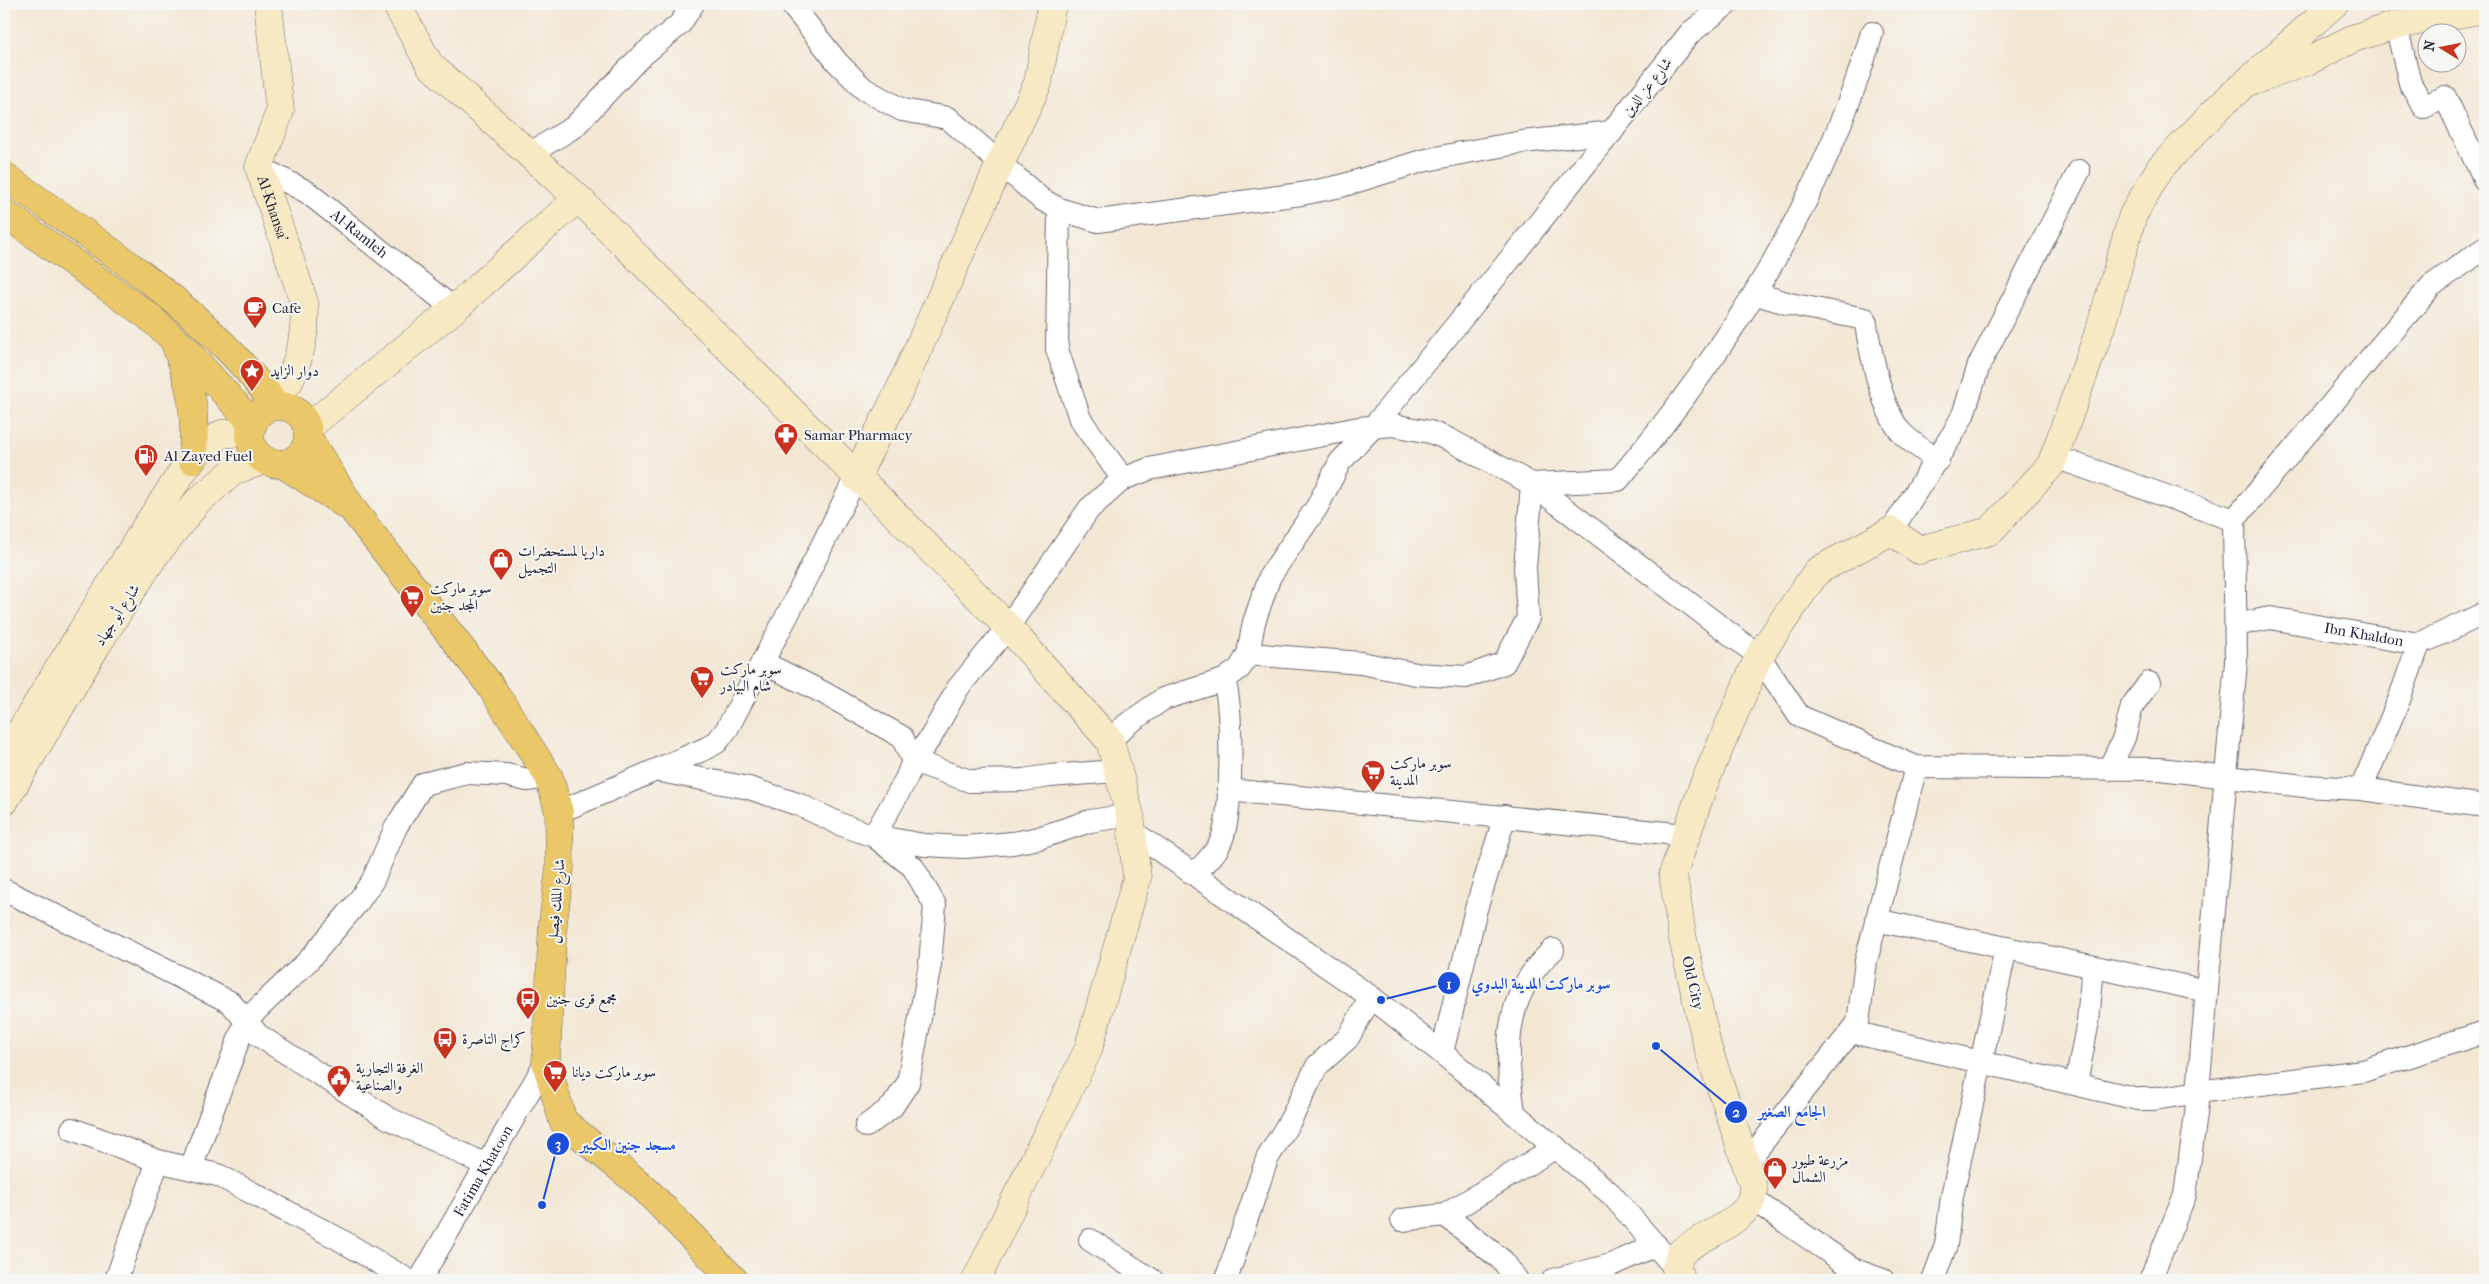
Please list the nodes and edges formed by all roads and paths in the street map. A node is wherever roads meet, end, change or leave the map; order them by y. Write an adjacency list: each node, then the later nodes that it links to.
1 (268, 4): 15 (street, Al-Khansa')
2 (396, 4): 13 (street)
3 (693, 4): 13 (street)
4 (791, 4): 14 (street)
5 (1052, 4): 14 (street)
6 (1725, 4): 12 (street, شارع عز الدين)
7 (2334, 4): 11 (street)
8 (2485, 9): 9 (street)
9 (2396, 25): 11 (street); 18 (street)
10 (1872, 33): 23 (street)
11 (2245, 83): 31 (street)
12 (1612, 132): 20 (street); 28 (street, شارع عز الدين)
13 (529, 154): 19 (street)
14 (1000, 164): 20 (street); 35 (street)
15 (259, 168): 24 (street, Al-Ramleh); 26 (street, Al-Khansa')
16 (2079, 171): 33 (street)
17 (4, 176): 27 (main road)
18 (2485, 181)
19 (578, 198): 24 (street); 35 (street)
20 (1059, 209): 36 (street)
21 (4, 213): 25 (main road)
22 (2485, 248): 39 (street)
23 (1756, 294): 33 (street); 37 (street)
24 (454, 309): 30 (street)
25 (173, 338): 29 (main road); 32 (main road)
26 (290, 382)
27 (276, 406): 29 (main road); 30 (main road)
28 (1374, 426): 36 (street); 37 (street); 45 (street, شارع عز الدين)
29 (252, 427): 32 (street, شارع أبو جهاد); 34 (main road)
30 (307, 433): 34 (main road); 38 (main road)
31 (2055, 457): 39 (street); 40 (street)
32 (192, 460): 51 (street, شارع أبو جهاد)
33 (1938, 460): 40 (street)
34 (274, 462): 38 (main road); 61 (street, شارع أبو جهاد)
35 (856, 477): 43 (street); 47 (street)
36 (1124, 479): 43 (street)
37 (1532, 484): 45 (street); 46 (street)
38 (353, 510): 57 (main road, شارع الملك فيصل)
39 (2234, 520): 42 (street)
40 (1891, 530): 46 (street, Old City)
41 (2485, 613): 44 (street, Ibn Khaldon)
42 (2236, 626): 44 (street, Ibn Khaldon); 58 (street)
43 (1008, 627): 50 (street); 52 (street)
44 (2420, 644): 59 (street)
45 (1248, 654): 48 (street)
46 (1759, 656): 53 (street); 66 (street, Old City)
47 (762, 662): 52 (street); 55 (street)
48 (1224, 680): 50 (street); 60 (street)
49 (2149, 683): 54 (street)
50 (1110, 741): 56 (street)
51 (4, 758)
52 (913, 761): 56 (street); 67 (street)
53 (1916, 767): 54 (street); 70 (street)
54 (2109, 769): 58 (street)
55 (660, 770): 63 (street); 67 (street)
56 (1116, 771): 65 (street)
57 (549, 777): 63 (main road, شارع الملك فيصل); 76 (street)
58 (2226, 777): 59 (street); 74 (street)
59 (2361, 789): 62 (street)
60 (1228, 790): 64 (street); 68 (street)
61 (4, 802)
62 (2485, 806)
63 (559, 812): 80 (main road, شارع الملك فيصل)
64 (1505, 816): 66 (street); 79 (street)
65 (1132, 824): 67 (street); 68 (street); 102 (street)
66 (1686, 835): 89 (street, Old City)
67 (874, 836): 85 (street)
68 (1194, 874): 75 (street)
69 (4, 890): 76 (street)
70 (1876, 920): 71 (street); 77 (street)
71 (2006, 948): 73 (street); 81 (street)
72 (1553, 950): 84 (street)
73 (2093, 967): 74 (street); 82 (street)
74 (2207, 991): 83 (street)
75 (1371, 997): 79 (street); 104 (street)
76 (246, 1020): 90 (street); 91 (street)
77 (1852, 1032): 81 (street); 89 (street)
78 (2485, 1032): 83 (street)
79 (1442, 1053): 84 (street)
80 (546, 1062): 90 (street, Fatima Khatoon); 101 (main road, شارع الملك فيصل)
81 (1980, 1062): 82 (street); 108 (street)
82 (2076, 1084): 83 (street)
83 (2198, 1093): 109 (street)
84 (1514, 1111): 87 (street)
85 (866, 1126)
86 (72, 1130): 88 (street)
87 (1556, 1147): 93 (street); 96 (street)
88 (158, 1161): 91 (street); 98 (street)
89 (1746, 1163): 92 (street, Old City)
90 (486, 1165): 100 (street, Fatima Khatoon)
91 (191, 1168): 99 (street)
92 (1752, 1199): 97 (street); 107 (street)
93 (1445, 1215): 94 (street); 105 (street)
94 (1402, 1220)
95 (1090, 1240): 103 (street)
96 (1656, 1245): 97 (street); 106 (street)
97 (1679, 1274)
98 (116, 1280)
99 (408, 1280)
100 (420, 1280)
101 (734, 1280)
102 (976, 1280)
103 (1152, 1280)
104 (1226, 1280)
105 (1517, 1280)
106 (1553, 1280)
107 (1882, 1280)
108 (1933, 1280)
109 (2150, 1280)

